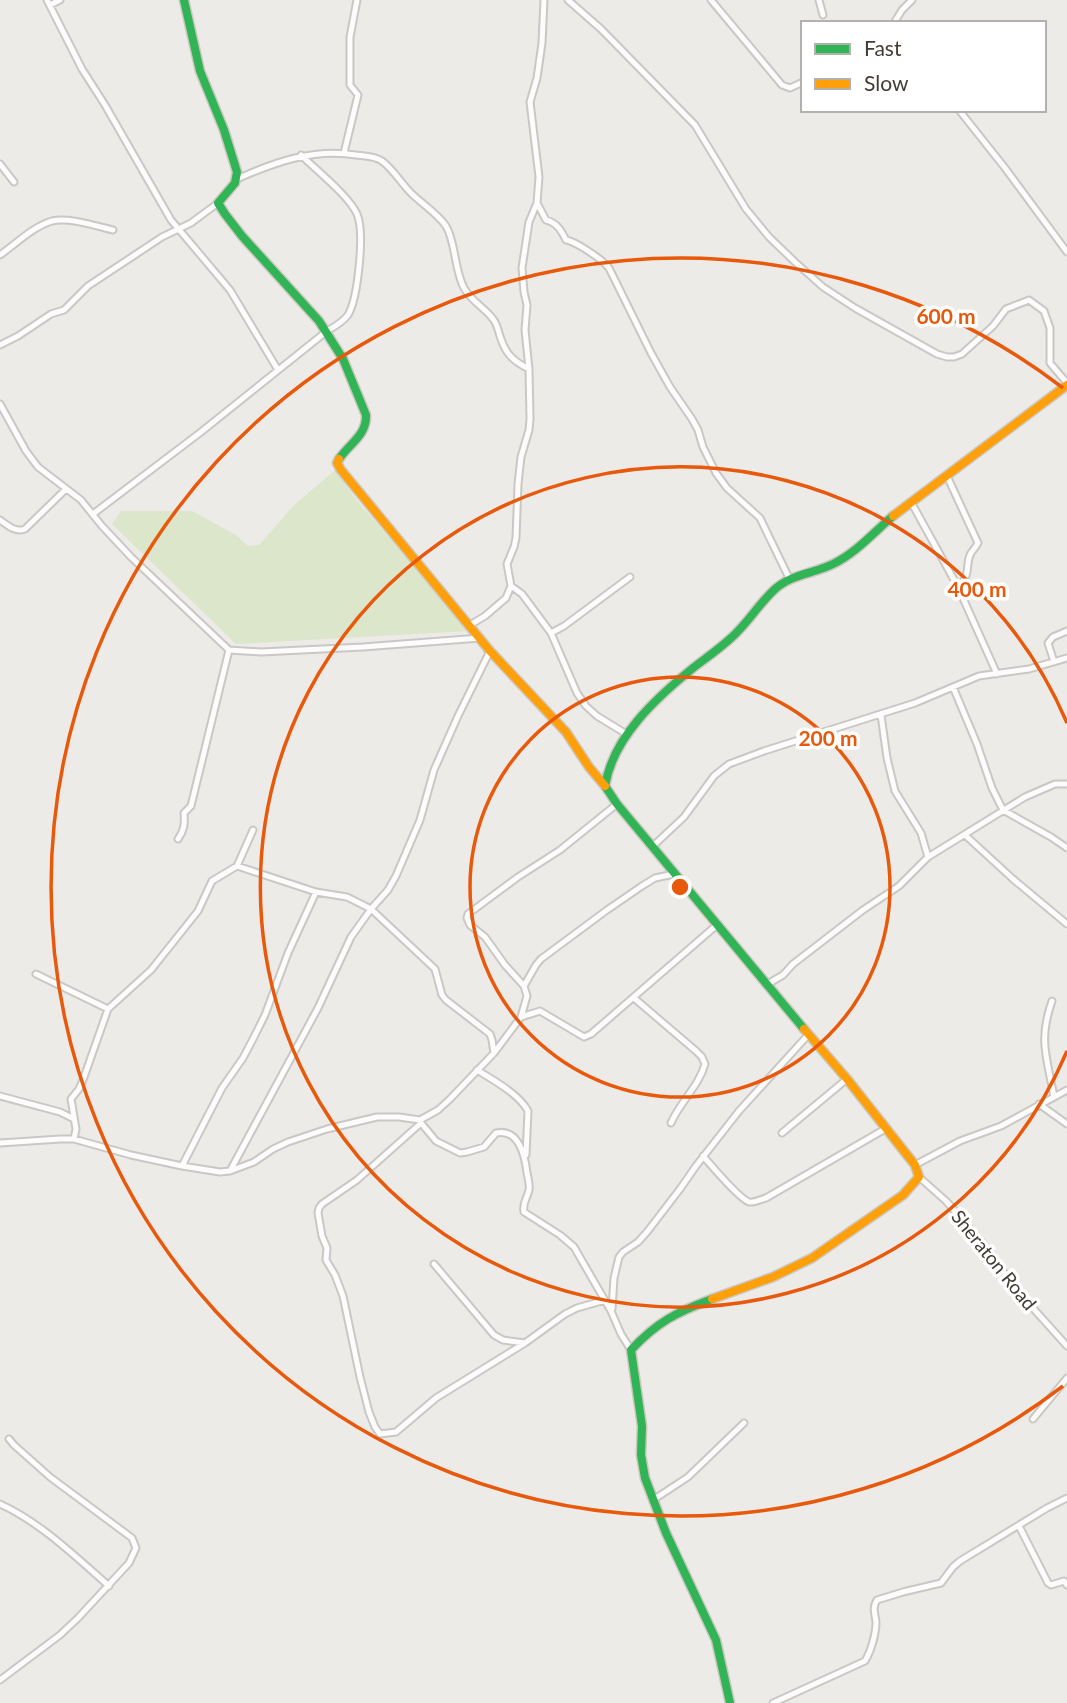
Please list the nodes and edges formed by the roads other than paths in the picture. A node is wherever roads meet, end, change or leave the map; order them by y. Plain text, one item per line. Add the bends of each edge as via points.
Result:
1 (60, 0) edge
2 (184, 0) edge
3 (356, 0) edge
4 (544, 0) edge
5 (568, 0) edge
6 (711, 0) edge
7 (819, 0) edge
8 (912, 0) edge
9 (49, 2) edge
10 (823, 15) dead end
11 (896, 21) edge
12 (801, 83) edge
13 (961, 112) edge
14 (344, 153) junction
15 (301, 155) junction
16 (0, 164) edge
17 (237, 179) junction
18 (13, 182) dead end
19 (218, 202) junction
20 (537, 204) junction
21 (177, 229) junction
22 (113, 230) dead end
23 (1067, 252) edge
24 (0, 255) edge
25 (327, 331) junction
26 (0, 345) edge
27 (529, 369) junction
28 (278, 370) junction
29 (1067, 384) edge
30 (0, 404) edge
31 (947, 476) junction
32 (65, 489) junction
33 (911, 502) junction
34 (93, 514) junction
35 (0, 520) edge
36 (630, 577) dead end
37 (789, 578) junction
38 (511, 586) junction
39 (958, 586) junction
40 (470, 625) junction
41 (1067, 631) edge
42 (551, 633) junction
43 (480, 638) junction
44 (229, 650) junction
45 (490, 651) junction
46 (1067, 658) edge
47 (1054, 662) junction
48 (997, 674) junction
49 (953, 687) junction
50 (881, 715) junction
51 (628, 735) junction
52 (1067, 784) edge
53 (605, 786) junction
54 (617, 804) junction
55 (1003, 810) junction
56 (253, 830) dead end
57 (965, 835) junction
58 (178, 839) dead end
59 (653, 847) junction
60 (1067, 848) edge
61 (929, 857) junction
62 (237, 866) junction
63 (674, 874) junction
64 (316, 892) junction
65 (370, 909) junction
66 (718, 923) junction
67 (1067, 924) edge
68 (36, 974) dead end
69 (766, 985) junction
70 (524, 986) junction
71 (634, 998) junction
72 (1052, 1001) dead end
73 (108, 1009) junction
74 (521, 1017) junction
75 (809, 1034) junction
76 (494, 1053) junction
77 (477, 1070) junction
78 (847, 1079) junction
79 (1067, 1090) edge
80 (0, 1096) edge
81 (1054, 1097) junction
82 (1039, 1104) junction
83 (75, 1120) junction
84 (421, 1121) junction
85 (671, 1123) dead end
86 (1067, 1124) edge
87 (885, 1129) junction
88 (782, 1133) dead end
89 (74, 1139) junction
90 (0, 1143) edge
91 (703, 1156) junction
92 (526, 1158) junction
93 (915, 1165) junction
94 (182, 1166) junction
95 (230, 1171) junction
96 (919, 1177) junction
97 (434, 1264) dead end
98 (606, 1300) junction
99 (611, 1311) junction
100 (1067, 1334) edge
101 (1059, 1337) junction
102 (525, 1343) junction
103 (1067, 1346) edge
104 (631, 1350) junction
105 (1067, 1378) edge
106 (1033, 1419) dead end
107 (744, 1423) dead end
108 (9, 1439) dead end
109 (1067, 1498) edge
110 (653, 1500) junction
111 (0, 1504) edge
112 (1019, 1526) junction
113 (1067, 1585) edge
114 (109, 1586) junction
115 (0, 1680) edge
116 (730, 1703) edge
117 (773, 1703) edge

1 - 9 street
2 - 17 street via 200,71 224,130
3 - 14 street via 349,85 358,95
4 - 20 street via 542,43 530,102 539,177
5 - 29 street via 695,125 746,209 769,237 824,287 947,357 962,354 1006,309 1029,300 1044,311 1050,328 1049,363
6 - 12 street via 782,85 790,88
7 - 10 street
8 - 11 street
9 - 21 street via 82,69
13 - 23 street
14 - 15 street
14 - 27 street via 381,161 444,223 463,287 496,324 511,358
15 - 17 street
15 - 25 street via 340,192 359,221 359,264 350,311
16 - 18 street
17 - 19 street
19 - 21 street
19 - 25 street via 242,236
20 - 27 street via 522,258
20 - 37 street via 566,240 574,241 609,268 651,353 692,419 716,473 760,518
21 - 26 street via 88,286 64,310
21 - 28 street via 230,290
22 - 24 street via 53,221
25 - 28 street
25 - 40 street via 368,422 337,463
27 - 38 street via 529,430 521,457 516,538 506,569
28 - 34 street
29 - 31 street
30 - 32 street via 38,467
31 - 33 street
31 - 39 street via 978,543 970,555 966,578
32 - 34 street
32 - 35 street via 21,531
33 - 37 street via 830,566
33 - 39 street
34 - 44 street via 131,557
36 - 42 street
37 - 51 street via 737,633 656,702
38 - 40 street via 506,598
38 - 42 street
39 - 48 street
40 - 43 street
41 - 47 street via 1048,643
42 - 51 street via 586,706
43 - 44 street via 349,648
43 - 45 street
44 - 58 street via 191,806 184,813
45 - 53 street via 566,732
45 - 65 street via 434,770 420,820 396,876
46 - 47 street
47 - 48 street
48 - 49 street
49 - 50 street
49 - 55 street
50 - 59 street via 729,764
50 - 61 street via 895,791 921,833
51 - 53 street via 607,771
52 - 55 street via 1041,789
53 - 54 street
54 - 59 street
54 - 70 street via 468,914 470,925
55 - 57 street
55 - 60 street
56 - 62 street
57 - 61 street
57 - 67 street
59 - 63 street
61 - 69 street via 899,886
62 - 64 street
62 - 73 street via 212,881 198,911 151,970
63 - 66 street
63 - 70 street via 655,878 585,926 541,959
64 - 65 street via 347,897
64 - 94 street via 253,1040
65 - 76 street via 435,969 442,995 490,1034
65 - 95 street via 351,937
66 - 69 street
66 - 71 street
68 - 73 street
69 - 75 street
70 - 74 street via 527,996
71 - 74 street via 584,1037 540,1011
71 - 85 street via 705,1064
72 - 81 street via 1044,1046
73 - 83 street via 71,1099
74 - 76 street
75 - 78 street
75 - 91 street
76 - 77 street
77 - 84 street via 438,1111
77 - 92 street via 525,1105
78 - 87 street
78 - 88 street
79 - 81 street
80 - 83 street
81 - 82 street
82 - 86 street
82 - 93 street
83 - 89 street
84 - 92 street via 436,1141 460,1153 484,1147 496,1133 506,1132
84 - 95 street via 377,1117 327,1129 288,1142
84 - 102 street via 318,1213 326,1260 344,1296 375,1427 380,1434 396,1432 436,1398
87 - 91 street via 754,1202
87 - 93 street
89 - 90 street
89 - 94 street
91 - 99 street via 647,1232 619,1257
92 - 98 street via 529,1186 524,1212 574,1247
93 - 96 street
94 - 95 street
96 - 101 street, Sheraton Road via 988,1249 1013,1286
96 - 104 street via 903,1195 812,1258 683,1310 649,1331
97 - 102 street via 494,1335
98 - 99 street
98 - 102 street via 565,1314
99 - 104 street
100 - 101 street
101 - 103 street, Sheraton Road
104 - 110 street via 642,1426 641,1455
105 - 106 street
107 - 110 street via 688,1477
108 - 114 street via 135,1542 130,1563
109 - 112 street
110 - 116 street via 716,1640
111 - 114 street via 23,1515
112 - 113 street via 1048,1583 1064,1581
112 - 117 street via 960,1561 941,1583 877,1600 873,1605 876,1624 865,1661
114 - 115 street via 60,1635

